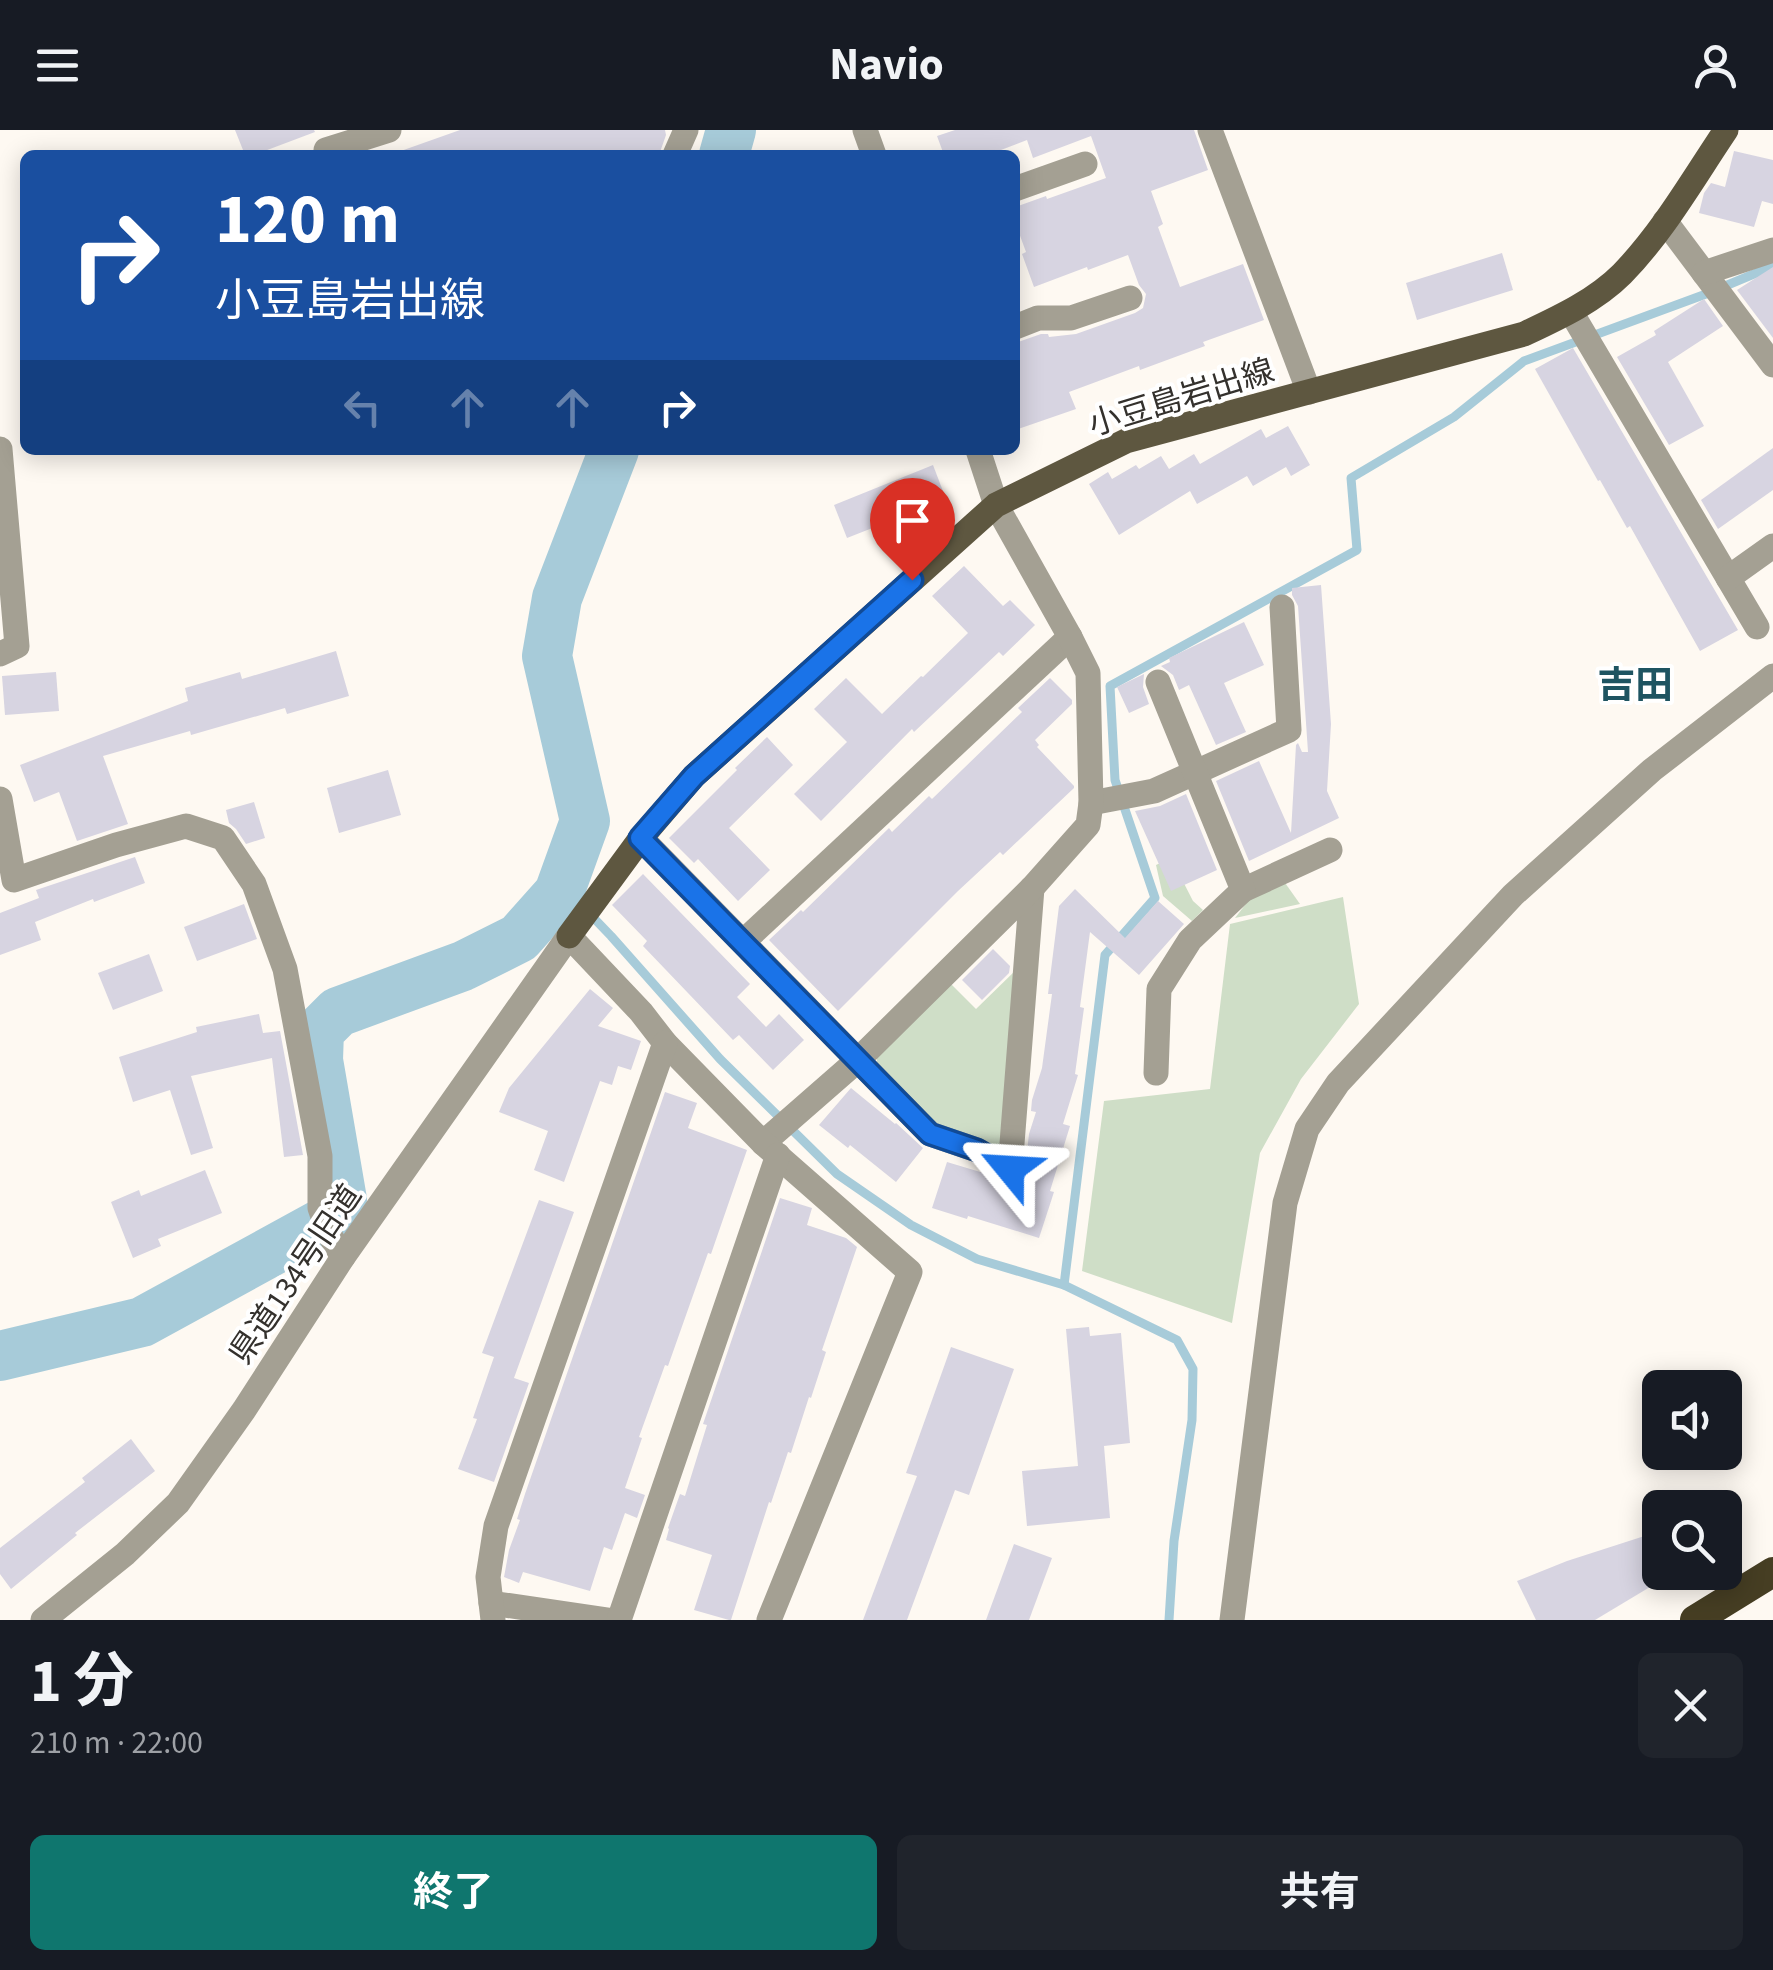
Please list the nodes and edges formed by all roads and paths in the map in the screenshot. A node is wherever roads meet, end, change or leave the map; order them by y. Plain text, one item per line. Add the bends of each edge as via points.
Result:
1 (389, 130) edge
2 (1210, 130) edge
3 (1726, 130) edge
4 (324, 145) edge
5 (1085, 164) dead end
6 (1020, 187) edge
7 (1665, 221) junction
8 (1773, 250) edge
9 (1713, 285) junction
10 (1130, 298) dead end
11 (1576, 319) junction
12 (1020, 325) edge
13 (1773, 365) edge
14 (1309, 392) junction
15 (0, 449) edge
16 (980, 455) edge
17 (996, 505) junction
18 (1773, 546) edge
19 (1728, 578) junction
20 (1282, 606) dead end
21 (1757, 626) dead end
22 (1070, 637) junction
23 (0, 654) edge
24 (1773, 676) edge
25 (1158, 682) dead end
26 (1195, 772) junction
27 (0, 799) edge
28 (1111, 799) junction
29 (640, 838) junction
30 (1330, 850) dead end
31 (1032, 888) junction
32 (1243, 890) junction
33 (568, 936) junction
34 (743, 942) junction
35 (665, 1043) junction
36 (858, 1060) junction
37 (1156, 1073) dead end
38 (772, 1143) junction
39 (343, 1257) junction
40 (1773, 1572) edge
41 (492, 1611) edge
42 (43, 1620) edge
43 (608, 1620) edge
44 (619, 1620) edge
45 (768, 1620) edge
46 (1232, 1620) edge
47 (1695, 1620) edge

1 - 4 street
2 - 14 street
3 - 7 main road, 小豆島岩出線
5 - 6 street
7 - 9 street
7 - 11 main road, 小豆島岩出線
8 - 9 street
9 - 13 street
10 - 12 street via 1071,318
11 - 14 main road, 小豆島岩出線
11 - 19 street
14 - 17 main road, 小豆島岩出線 via 1126,441
15 - 23 street via 17,646
16 - 17 street
17 - 22 street
17 - 29 main road, 小豆島岩出線 via 694,776
18 - 19 street
19 - 21 street
20 - 26 street via 1289,730
22 - 28 street via 1088,673
22 - 34 street
24 - 46 street via 1652,770 1514,895 1338,1082 1307,1129 1284,1202
25 - 26 street
26 - 28 street via 1154,792
26 - 32 street
27 - 39 street via 14,880 186,826 224,838 254,884 285,969 320,1156 320,1208
28 - 31 street
29 - 33 main road, 小豆島岩出線
29 - 34 street
30 - 32 street
31 - 36 street
31 - 36 street via 1010,1169 930,1134
32 - 37 street via 1190,940 1159,988
33 - 35 street
33 - 39 street, 県道134号旧道
34 - 36 street
35 - 38 street
35 - 41 street via 496,1526 488,1577
36 - 38 street
38 - 44 street
38 - 45 street via 910,1272
39 - 42 street, 県道134号旧道 via 178,1503
40 - 47 highway
41 - 43 street

